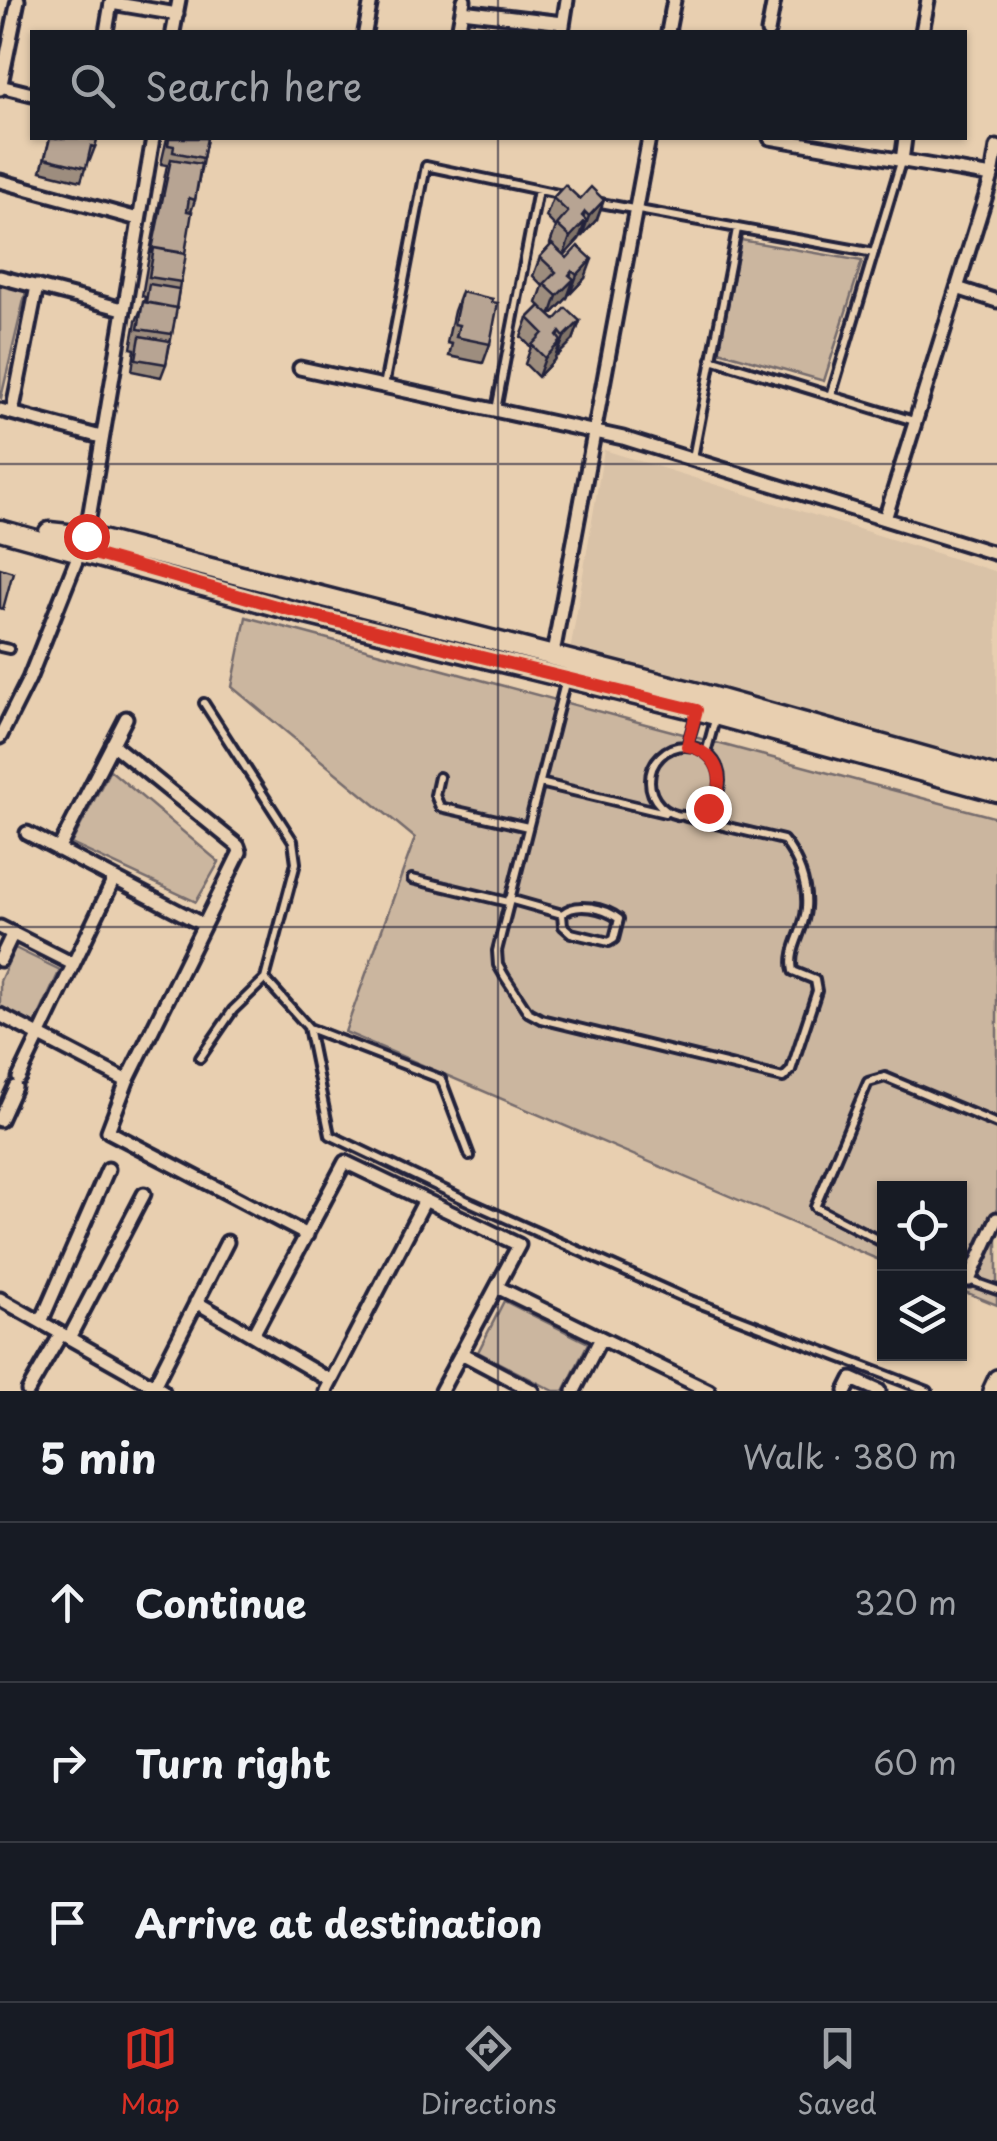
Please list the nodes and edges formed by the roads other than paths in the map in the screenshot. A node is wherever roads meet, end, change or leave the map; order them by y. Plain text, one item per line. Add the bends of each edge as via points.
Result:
1 (18, 0) edge
2 (179, 0) edge
3 (371, 0) edge
4 (567, 0) edge
5 (674, 0) edge
6 (774, 0) edge
7 (928, 0) edge
8 (463, 5) edge
9 (177, 14) junction
10 (562, 28) edge
11 (106, 30) edge
12 (173, 30) edge
13 (365, 30) edge
14 (458, 30) edge
15 (668, 30) edge
16 (768, 30) edge
17 (922, 30) edge
18 (0, 87) edge
19 (30, 94) edge
20 (154, 140) edge
21 (648, 140) edge
22 (782, 140) edge
23 (906, 140) edge
24 (997, 148) edge
25 (902, 160) junction
26 (992, 176) junction
27 (0, 181) edge
28 (538, 190) junction
29 (635, 211) junction
30 (138, 219) junction
31 (737, 229) junction
32 (874, 253) junction
33 (0, 277) edge
34 (36, 286) junction
35 (957, 288) junction
36 (997, 300) edge
37 (123, 309) junction
38 (712, 359) junction
39 (300, 368) dead end
40 (384, 386) junction
41 (831, 396) junction
42 (496, 410) junction
43 (6, 412) edge
44 (915, 422) junction
45 (594, 432) junction
46 (102, 437) junction
47 (692, 460) junction
48 (0, 519) edge
49 (885, 519) junction
50 (0, 530) edge
51 (83, 543) junction
52 (997, 554) edge
53 (560, 667) junction
54 (699, 702) junction
55 (204, 703) dead end
56 (718, 707) junction
57 (126, 718) dead end
58 (0, 737) edge
59 (112, 744) junction
60 (687, 746) junction
61 (706, 753) junction
62 (439, 777) dead end
63 (997, 777) edge
64 (540, 783) junction
65 (997, 792) edge
66 (674, 815) junction
67 (686, 817) junction
68 (528, 827) junction
69 (26, 834) dead end
70 (58, 850) junction
71 (114, 879) junction
72 (412, 879) dead end
73 (508, 900) junction
74 (562, 914) junction
75 (202, 924) junction
76 (0, 926) edge
77 (13, 933) junction
78 (0, 960) edge
79 (74, 964) junction
80 (265, 979) junction
81 (0, 1016) edge
82 (308, 1027) junction
83 (38, 1037) junction
84 (200, 1058) dead end
85 (126, 1081) junction
86 (0, 1120) edge
87 (997, 1124) edge
88 (470, 1156) dead end
89 (108, 1169) dead end
90 (144, 1194) dead end
91 (425, 1200) junction
92 (997, 1219) edge
93 (306, 1235) junction
94 (877, 1239) edge
95 (227, 1242) dead end
96 (967, 1274) edge
97 (967, 1280) edge
98 (497, 1287) junction
99 (997, 1290) edge
100 (0, 1300) edge
101 (196, 1302) junction
102 (41, 1322) junction
103 (65, 1336) junction
104 (254, 1336) junction
105 (600, 1338) junction
106 (462, 1353) junction
107 (681, 1378) junction
108 (997, 1378) edge
109 (328, 1386) edge
110 (158, 1388) edge
111 (28, 1391) edge
112 (442, 1391) edge
113 (532, 1391) edge
114 (574, 1391) edge
115 (674, 1391) edge
116 (709, 1391) edge
117 (846, 1391) edge
118 (878, 1391) edge
119 (928, 1391) edge
120 (992, 1391) edge

1 - 18 street
2 - 9 street
3 - 13 street
4 - 10 street
5 - 15 street
6 - 16 street
7 - 17 street
8 - 10 street
8 - 14 street
9 - 11 street via 112,3
9 - 12 street
18 - 19 street
20 - 30 street
21 - 29 street
22 - 25 street
23 - 25 street
24 - 26 street
25 - 26 street
25 - 32 lane
26 - 35 street
27 - 30 street
28 - 29 lane
28 - 40 lane via 426,166
28 - 42 lane
29 - 31 lane
29 - 45 street
30 - 37 street
31 - 32 lane
31 - 38 lane
32 - 41 lane
33 - 34 street
34 - 37 street
34 - 43 street
35 - 36 street
35 - 44 street
37 - 46 street
38 - 41 lane
38 - 47 lane
39 - 40 street
40 - 42 street
41 - 44 lane
42 - 45 street
43 - 46 street
44 - 49 street
45 - 47 street
45 - 53 street
46 - 51 street
47 - 49 street
48 - 51 main road
49 - 52 street
50 - 51 main road
51 - 53 main road via 290,610
51 - 58 street
53 - 54 main road
53 - 64 lane
54 - 56 main road
54 - 60 lane
55 - 80 lane via 294,841 296,863
56 - 61 lane
56 - 63 main road
56 - 65 main road
57 - 59 street
59 - 70 street
59 - 75 street via 240,848
60 - 61 lane
60 - 66 lane via 659,757 650,778 655,800
61 - 67 lane via 720,787 708,808
62 - 68 lane via 440,807
64 - 66 lane
64 - 68 lane
66 - 67 lane
67 - 73 lane via 783,840 802,877 806,909 790,958 793,971 815,980 817,990 791,1070 782,1078 528,1012 498,965
68 - 73 lane
69 - 70 street
70 - 71 street
71 - 75 street
71 - 79 street
72 - 73 lane
73 - 74 lane
74 - 74 lane via 578,906 614,915 614,939 571,933
75 - 85 street
76 - 77 street
77 - 78 street
77 - 79 street
79 - 83 street
80 - 82 lane
80 - 84 lane via 233,1010
81 - 83 street
82 - 88 lane via 441,1079
82 - 119 lane via 330,1135 680,1296
83 - 85 street
83 - 86 street
85 - 93 street via 110,1134
87 - 94 lane via 886,1076 868,1082 815,1208
89 - 102 street
90 - 103 street
91 - 93 street via 345,1162
91 - 98 street via 519,1245
91 - 109 street
92 - 96 street
93 - 104 street
95 - 101 street
97 - 99 lane
98 - 105 street
98 - 106 street
100 - 102 street
101 - 104 street
101 - 110 street
102 - 103 street
103 - 110 street
103 - 111 street
104 - 109 street
105 - 107 street
105 - 114 street
106 - 112 street
106 - 113 street
107 - 115 street
107 - 116 street
108 - 120 street
117 - 118 street via 852,1379

